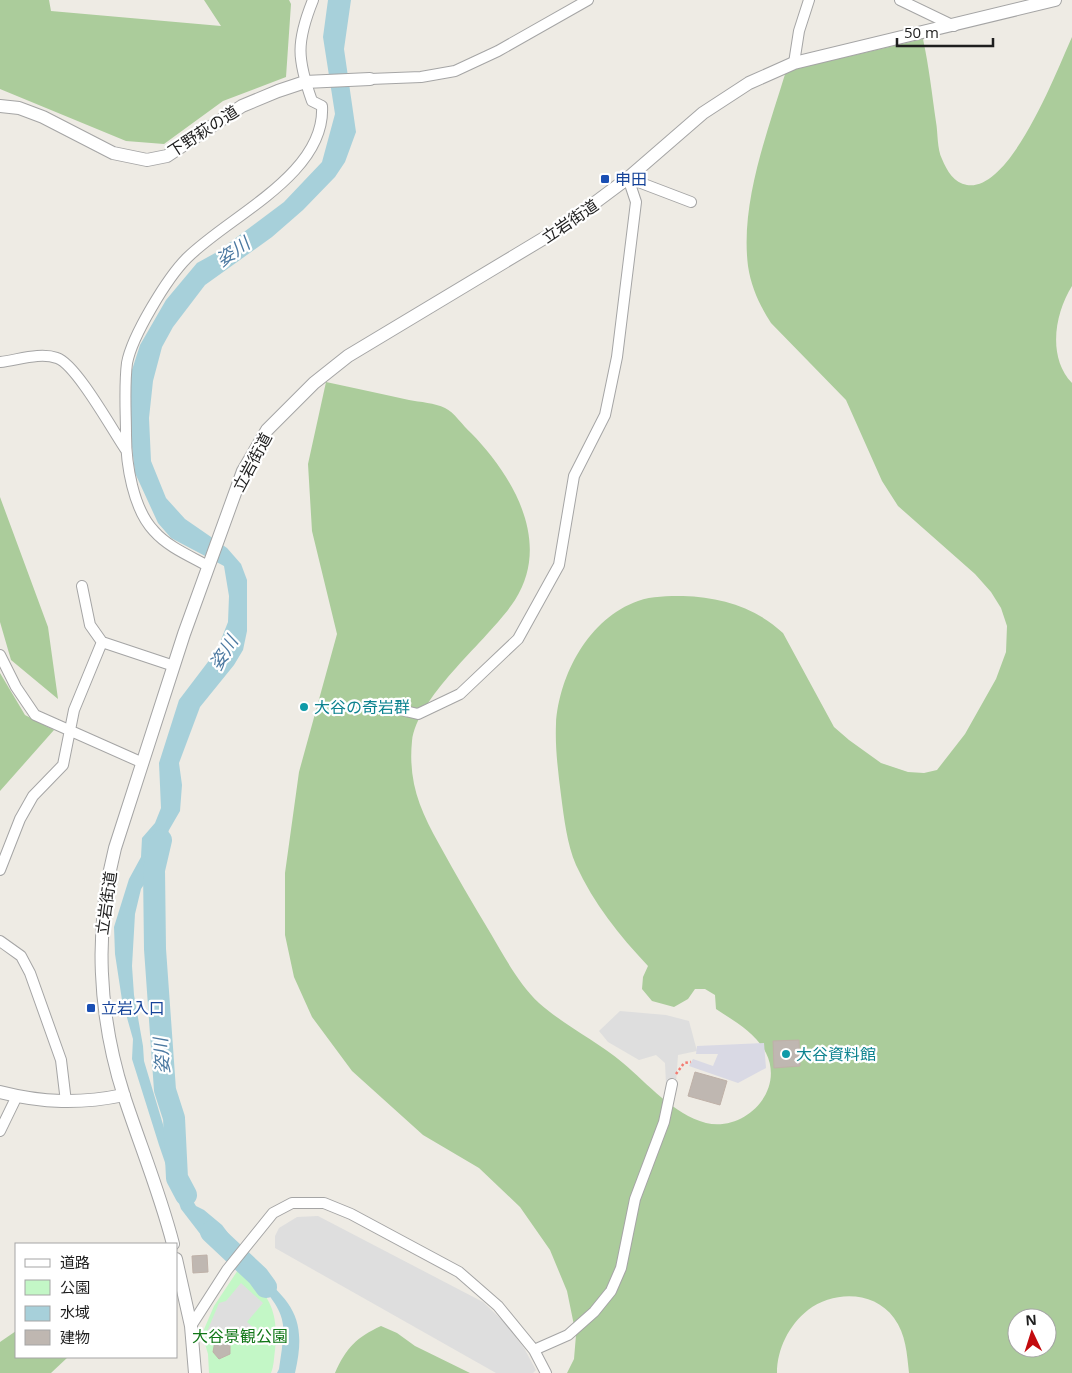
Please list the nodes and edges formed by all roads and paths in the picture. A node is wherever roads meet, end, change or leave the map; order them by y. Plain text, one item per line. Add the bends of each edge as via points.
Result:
1 (312, 0) edge
2 (588, 0) edge
3 (809, 0) edge
4 (900, 0) edge
5 (1055, 0) edge
6 (955, 26) junction
7 (794, 63) junction
8 (370, 79) joint
9 (305, 82) junction
10 (0, 106) edge
11 (628, 178) junction
12 (691, 202) dead end
13 (0, 362) edge
14 (126, 451) junction
15 (208, 566) junction
16 (82, 586) dead end
17 (102, 642) junction
18 (0, 655) edge
19 (174, 666) junction
20 (380, 705) dead end
21 (70, 730) junction
22 (143, 763) junction
23 (0, 870) edge
24 (0, 941) edge
25 (692, 1062) dead end
26 (672, 1084) joint
27 (0, 1092) edge
28 (124, 1095) junction
29 (17, 1096) junction
30 (66, 1102) junction
31 (0, 1131) edge
32 (173, 1243) edge
33 (178, 1268) edge
34 (191, 1326) junction
35 (534, 1350) junction
36 (195, 1373) edge
37 (546, 1373) edge

1 - 9 street via 300,34 300,59
2 - 8 street via 498,51 455,71 420,77
3 - 7 street via 799,31
4 - 6 street
5 - 6 street, 立岩街道
6 - 7 street, 立岩街道
7 - 11 street, 立岩街道 via 749,83 703,113
8 - 9 street, 下野萩の道
9 - 10 street, 下野萩の道 via 242,106 167,156 147,160 113,152 19,108
9 - 14 street via 312,101 322,106 323,123 304,160 273,192 228,223 186,259 158,298 139,333 127,362
11 - 12 street
11 - 15 street, 立岩街道 via 561,228 348,356 314,383 279,416 257,445 243,471
11 - 20 street via 636,202 617,357 604,415 574,476 558,565 518,639 460,694 418,714
13 - 14 street via 44,355 59,358 74,370
14 - 15 street via 132,484 153,531
15 - 19 street, 立岩街道
16 - 17 street via 90,625
17 - 19 street
17 - 21 street via 74,710
18 - 21 street via 35,715
19 - 22 street, 立岩街道
21 - 22 street
21 - 23 street via 63,765 33,796 20,819
22 - 28 street, 立岩街道 via 106,882 100,948 106,1012
24 - 30 street via 21,956 30,973 61,1060
25 - 26 path via 684,1063
26 - 35 street via 664,1122 635,1199 621,1268 611,1291 594,1312 568,1335
27 - 29 street
28 - 30 street via 93,1102
28 - 32 street, 立岩街道
29 - 30 street
29 - 31 street
33 - 34 street
34 - 35 street via 227,1270 273,1213 282,1207 306,1202 324,1203 352,1214 459,1272 498,1306
34 - 36 street
35 - 37 street

